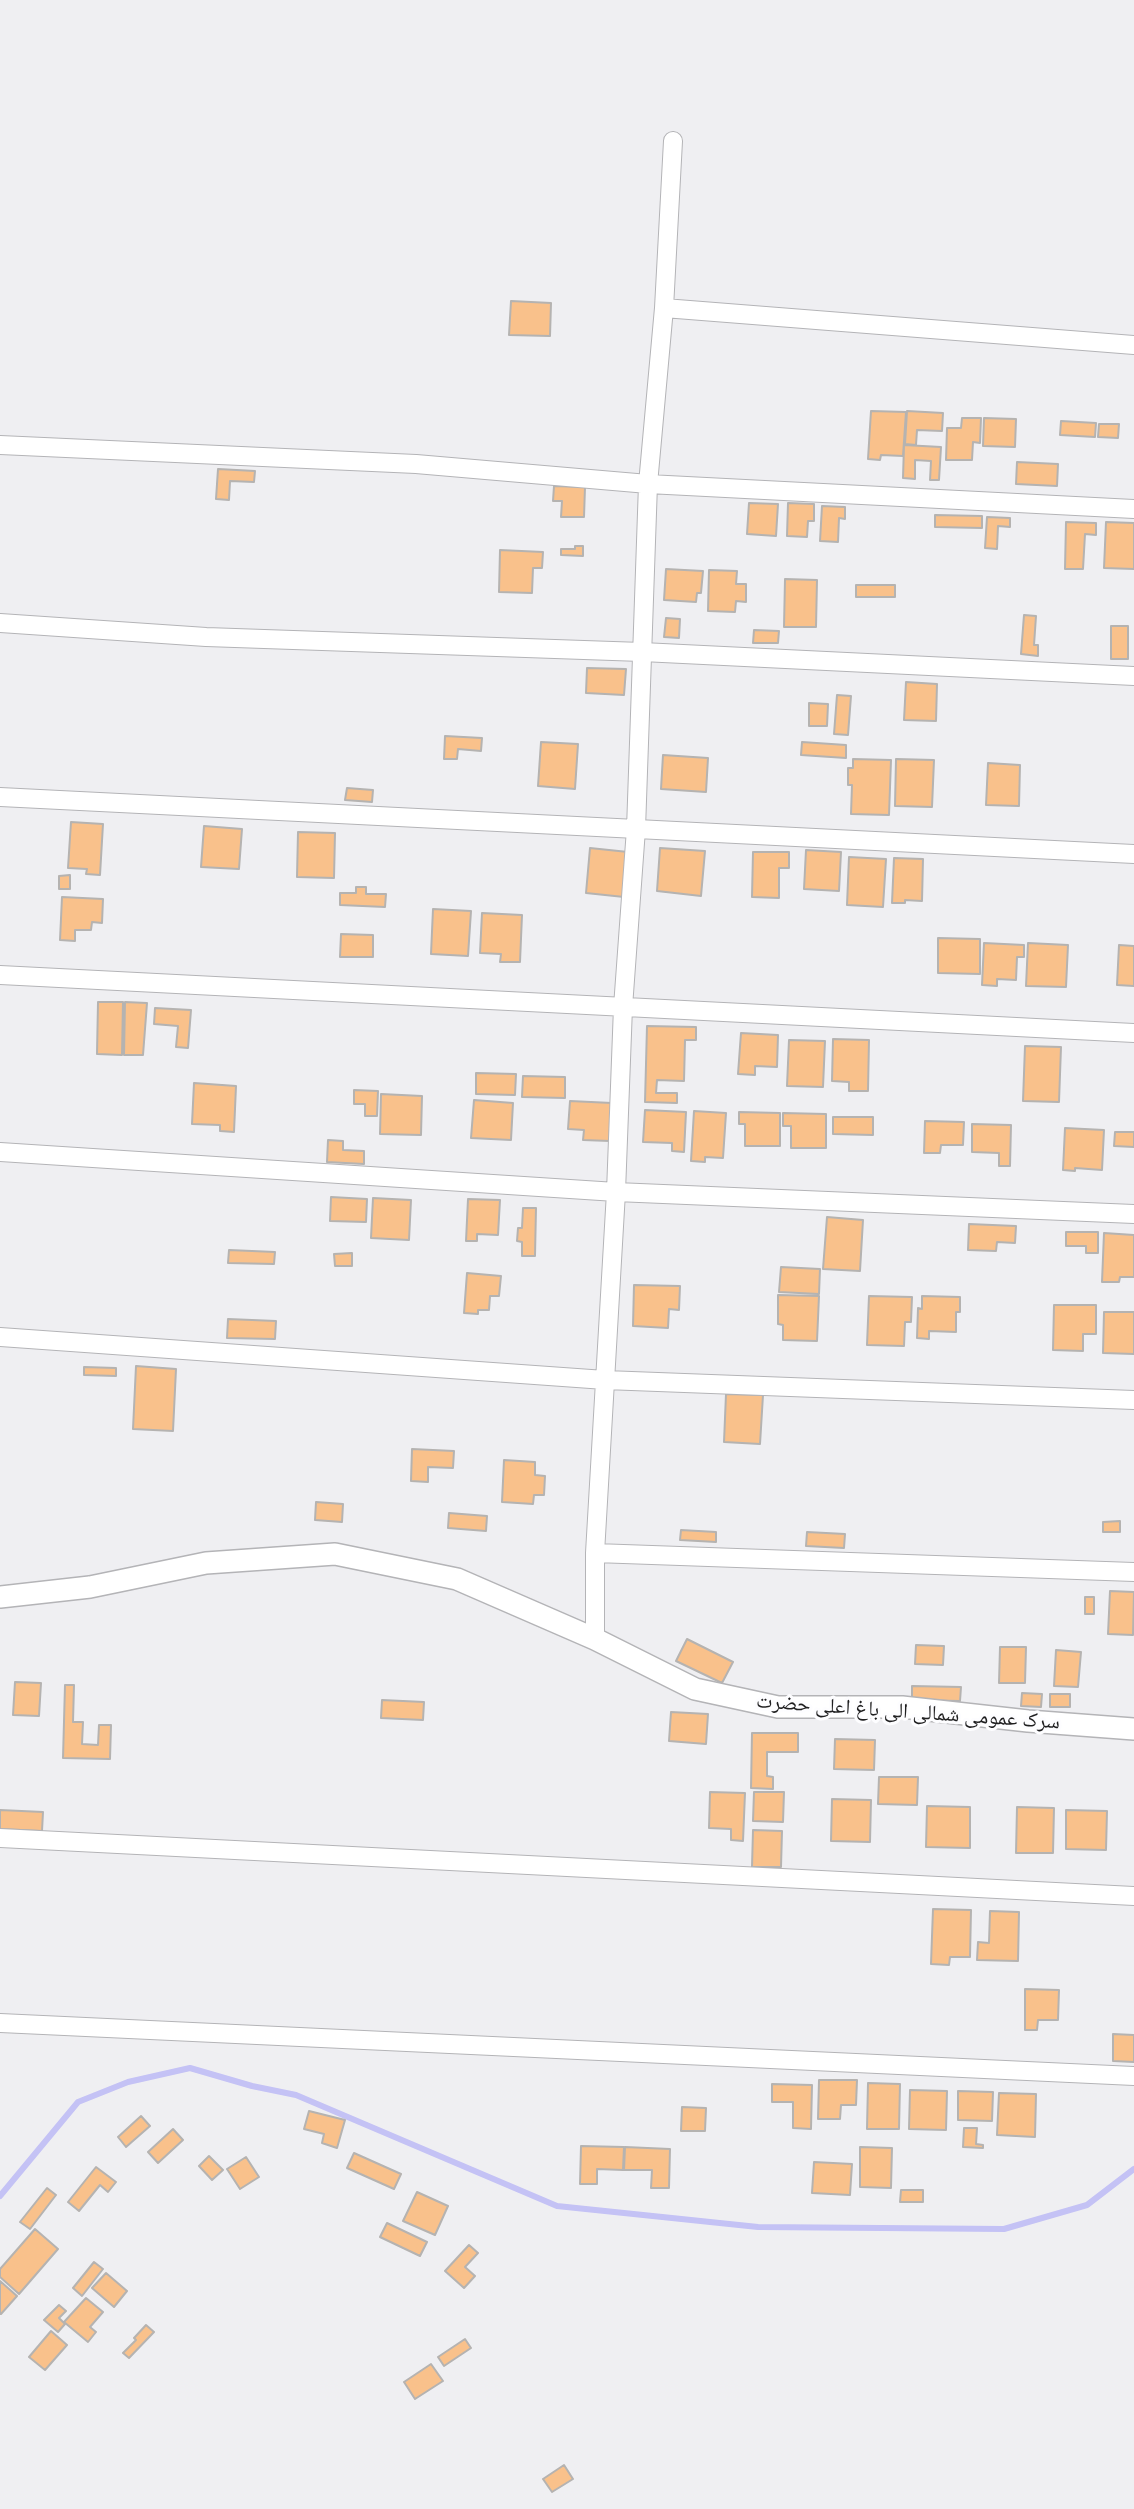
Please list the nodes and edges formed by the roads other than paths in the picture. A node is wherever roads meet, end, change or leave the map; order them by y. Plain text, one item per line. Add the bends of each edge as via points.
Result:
1 (673, 141) dead end
2 (664, 308) junction
3 (1134, 345) edge
4 (0, 445) edge
5 (648, 484) junction
6 (1134, 509) edge
7 (0, 623) edge
8 (642, 652) junction
9 (1134, 676) edge
10 (0, 797) edge
11 (636, 829) junction
12 (1134, 853) edge
13 (0, 975) edge
14 (623, 1007) junction
15 (1134, 1033) edge
16 (0, 1152) edge
17 (616, 1192) junction
18 (1134, 1214) edge
19 (0, 1337) edge
20 (606, 1380) junction
21 (1134, 1400) edge
22 (595, 1553) junction
23 (1134, 1572) edge
24 (0, 1597) edge
25 (595, 1639) junction
26 (1134, 1729) edge
27 (0, 1838) edge
28 (1134, 1896) edge
29 (0, 2023) edge
30 (1134, 2076) edge

1 - 2 street
2 - 3 street
2 - 5 street
4 - 5 street via 416,464
5 - 6 street
5 - 8 street
7 - 8 street via 206,637
8 - 9 street
8 - 11 street
10 - 11 street
11 - 12 street
11 - 14 street
13 - 14 street
14 - 15 street
14 - 17 street
16 - 17 street
17 - 18 street
17 - 20 street
19 - 20 street
20 - 21 street
20 - 22 street
22 - 23 street
22 - 25 street
24 - 25 street, سرک عمومی شمالی الی باغ اعلی حضرت via 90,1587 206,1563 335,1554 457,1579
25 - 26 street, سرک عمومی شمالی الی باغ اعلی حضرت via 695,1689 778,1707 902,1707
27 - 28 street
29 - 30 street

